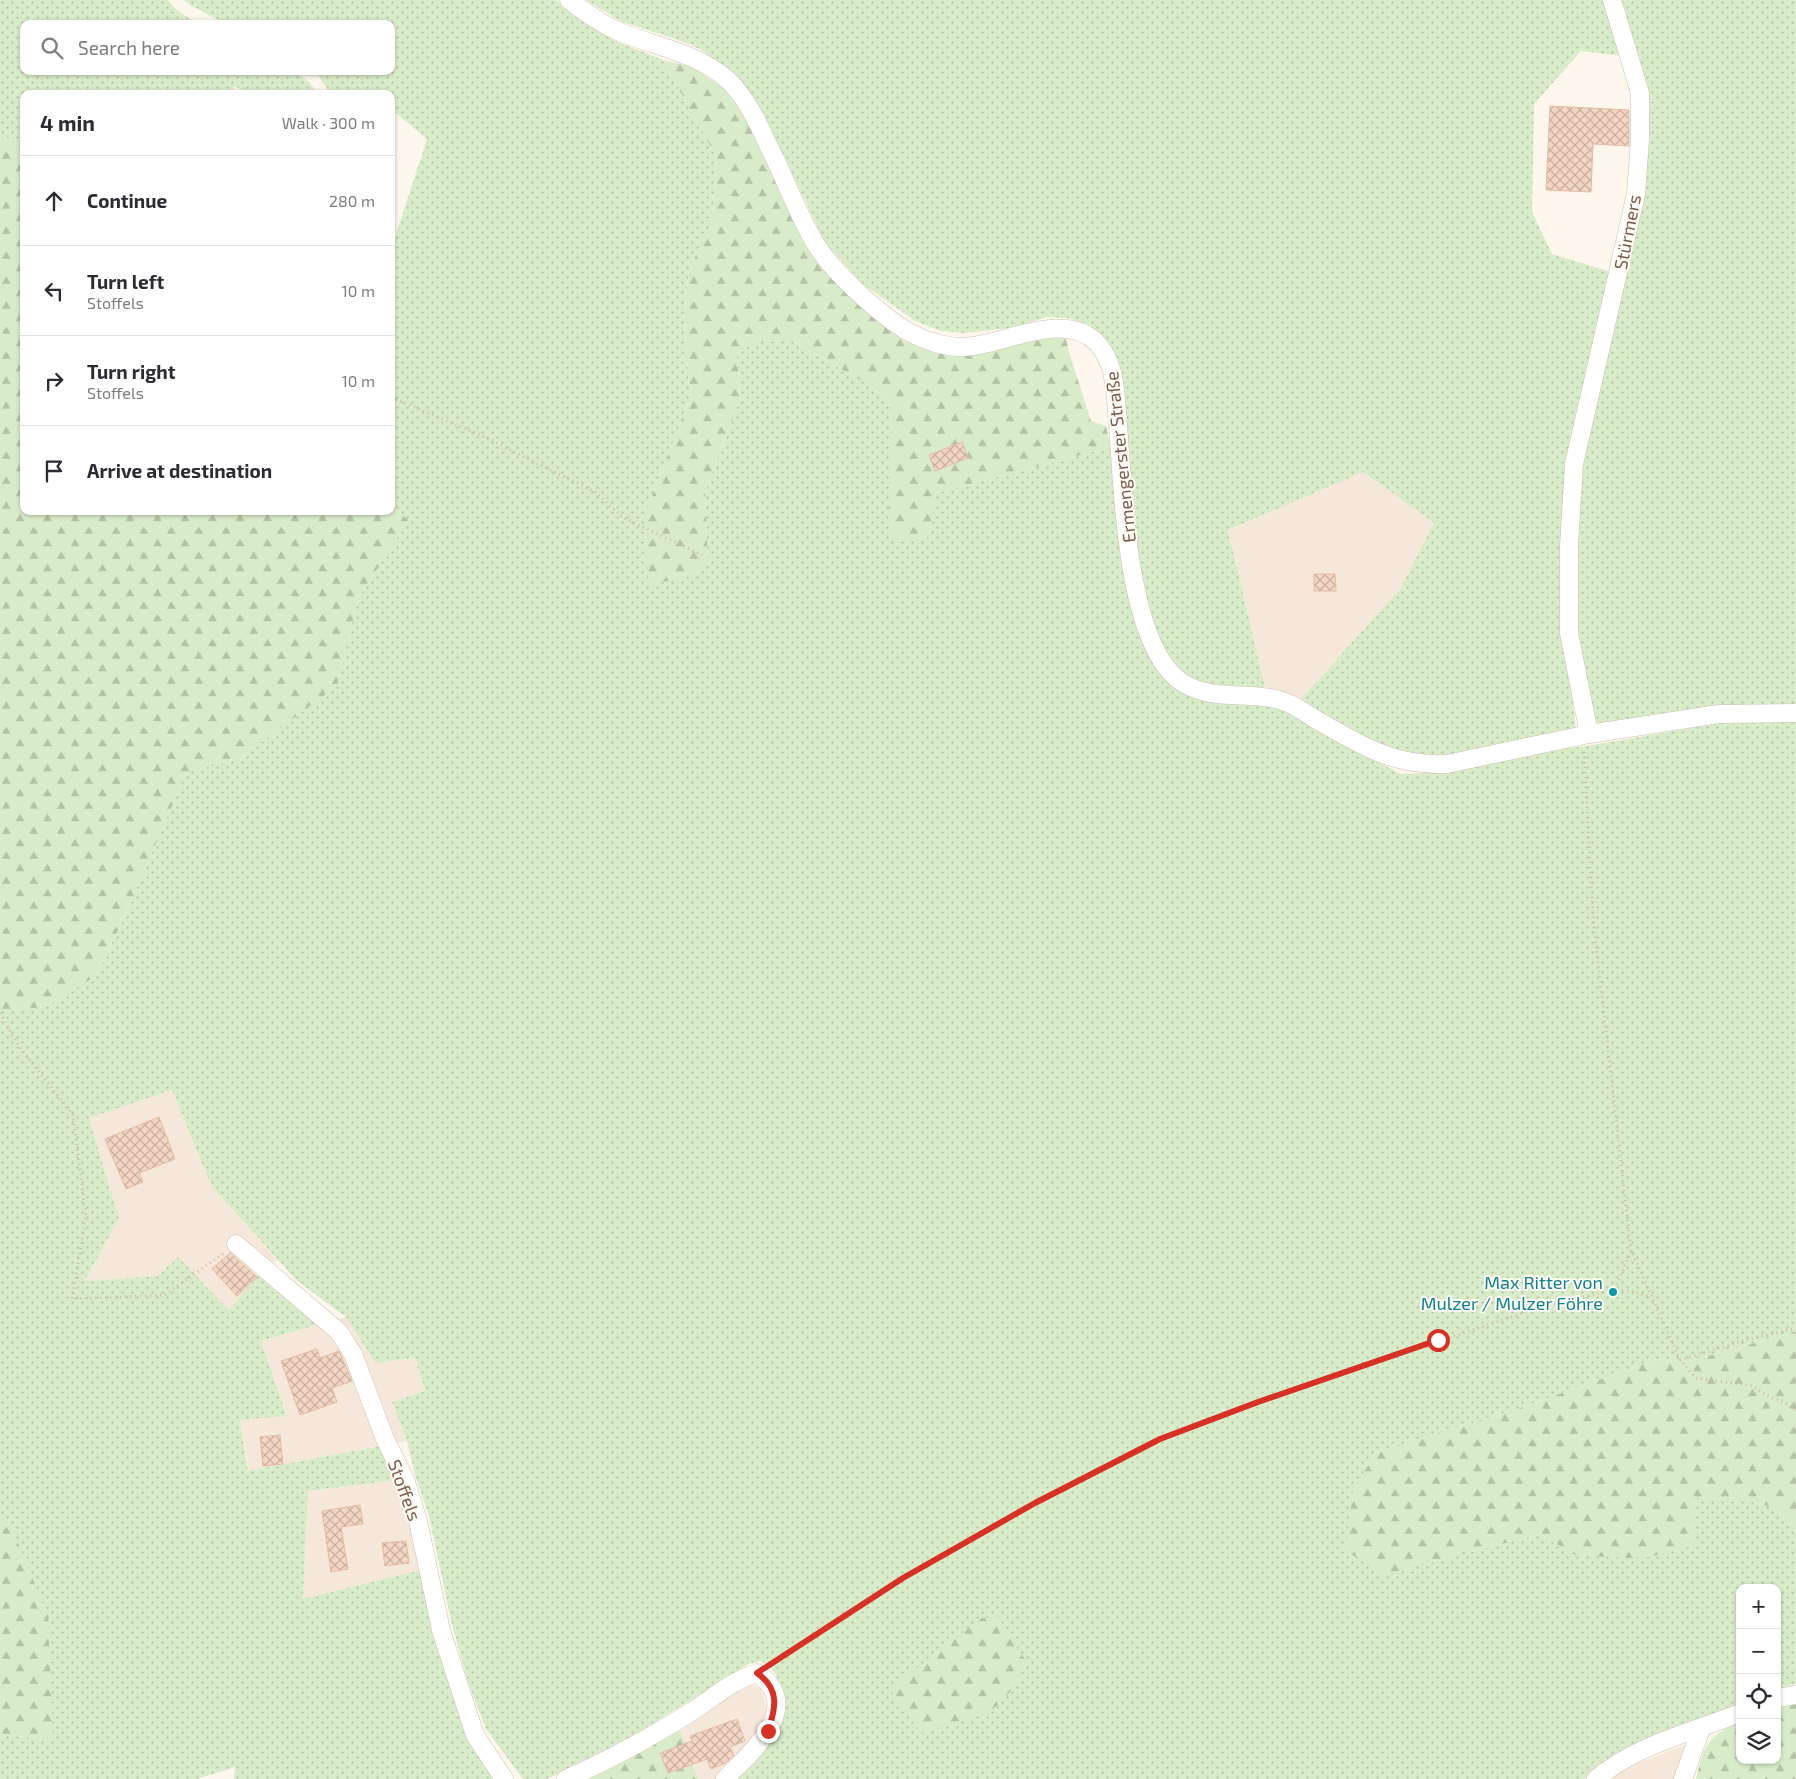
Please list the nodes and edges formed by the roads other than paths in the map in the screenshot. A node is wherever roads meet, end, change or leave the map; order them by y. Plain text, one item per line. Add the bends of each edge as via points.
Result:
1 (569, 0) edge
2 (1612, 0) edge
3 (1796, 713) edge
4 (1586, 735) junction
5 (236, 1244) road end
6 (1796, 1694) edge
7 (1781, 1697) edge
8 (1736, 1715) edge
9 (1701, 1729) junction
10 (504, 1779) edge
11 (566, 1779) edge
12 (725, 1779) edge
13 (1596, 1779) edge
14 (1683, 1779) edge

1 - 4 street, Ermengerster Straße via 616,30 696,58 730,82 754,116 817,247 853,288 909,332 936,343 960,347 1065,327 1094,340 1110,363 1127,525 1143,619 1158,656 1180,681 1218,694 1287,703 1377,753 1403,762 1447,764
2 - 4 street, Stürmers via 1640,94 1640,139 1636,194 1574,464 1569,546 1569,633
3 - 4 street, Ermengerster Straße via 1719,714
5 - 10 street, Stoffels via 338,1332 353,1354 385,1439 406,1482 418,1521 441,1630 475,1735
6 - 7 street
8 - 9 street
9 - 13 street via 1613,1765
9 - 14 street
11 - 12 street via 606,1761 744,1677 757,1673 768,1682 776,1702 773,1718 764,1740

